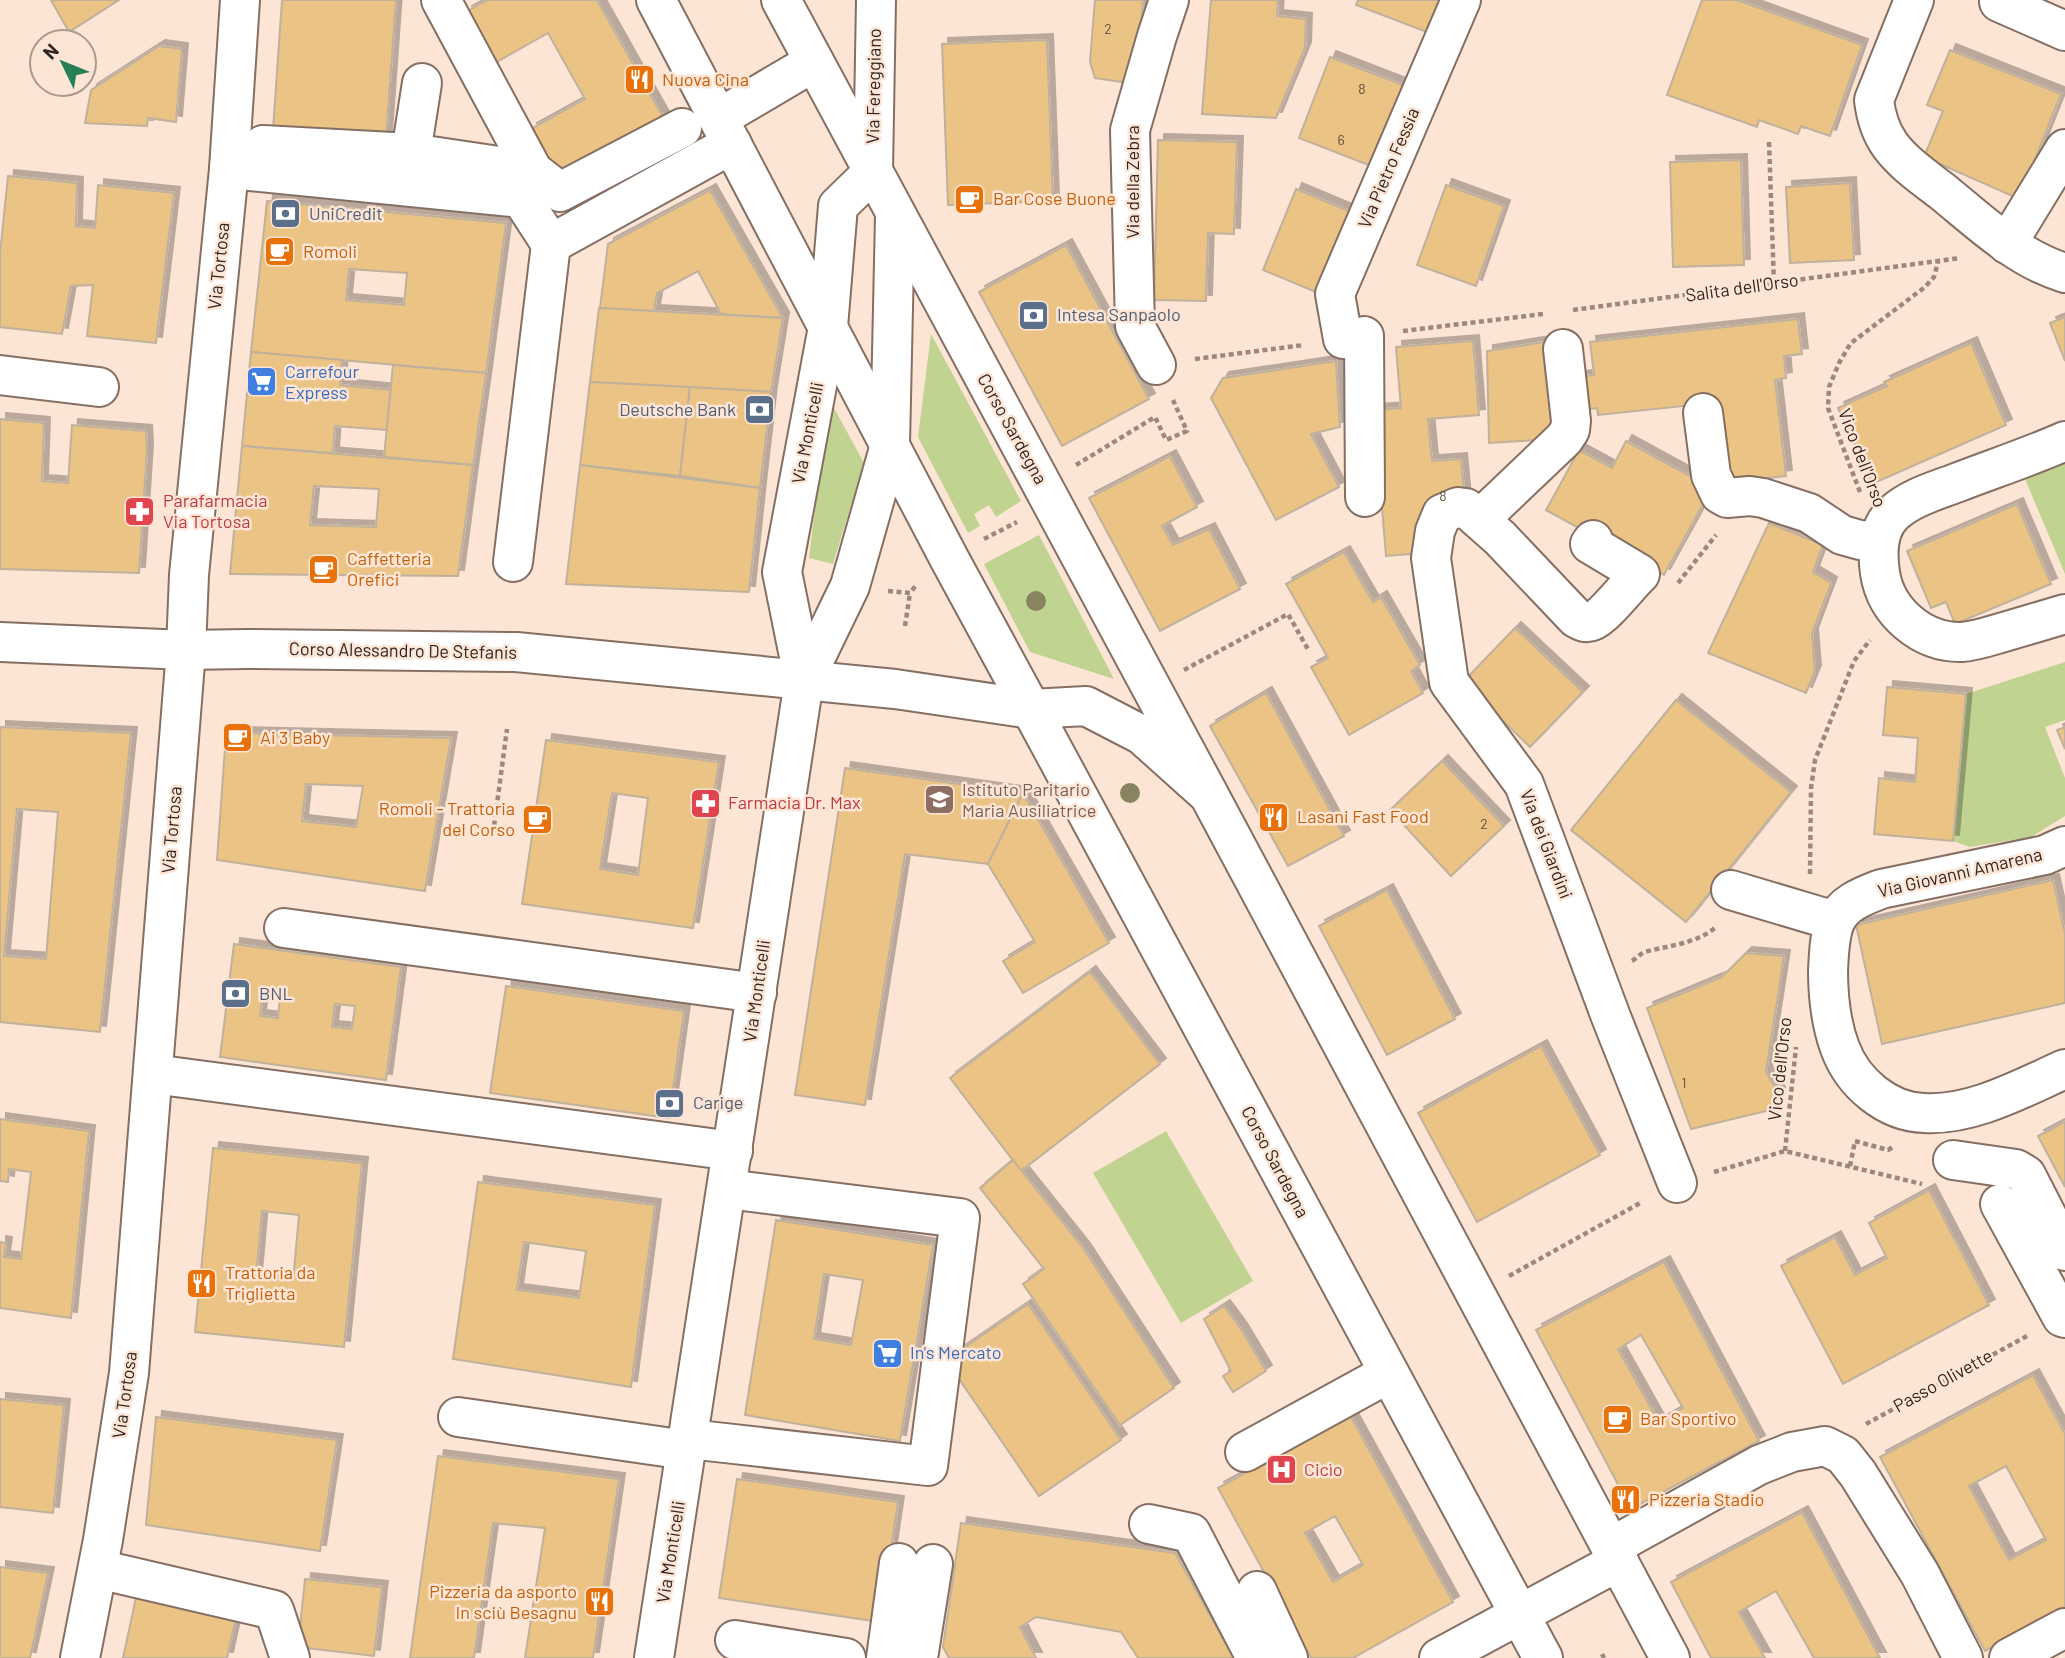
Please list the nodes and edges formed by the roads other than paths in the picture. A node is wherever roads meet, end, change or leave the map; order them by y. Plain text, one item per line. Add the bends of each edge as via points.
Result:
1 (240, 0) edge
2 (441, 0) edge
3 (656, 0) edge
4 (781, 0) edge
5 (876, 0) edge
6 (1169, 0) edge
7 (1461, 0) edge
8 (1914, 0) edge
9 (1999, 2) edge
10 (2065, 30) edge
11 (814, 62) junction
12 (420, 91) dead end
13 (682, 128) dead end
14 (726, 131) junction
15 (263, 145) dead end
16 (2065, 149) edge
17 (411, 153) junction
18 (229, 169) junction
19 (533, 171) junction
20 (873, 172) junction
21 (895, 213) junction
22 (551, 244) junction
23 (2007, 244) junction
24 (2065, 273) edge
25 (828, 327) junction
26 (1563, 349) dead end
27 (1156, 365) road end
28 (0, 375) edge
29 (99, 387) dead end
30 (1703, 413) dead end
31 (2065, 441) edge
32 (890, 445) junction
33 (1365, 497) dead end
34 (1480, 519) junction
35 (1592, 540) dead end
36 (1879, 541) junction
37 (513, 562) dead end
38 (2065, 614) edge
39 (0, 642) edge
40 (186, 650) junction
41 (804, 681) junction
42 (1031, 709) junction
43 (1209, 796) junction
44 (2058, 844) edge
45 (1739, 893) road end
46 (1822, 918) junction
47 (284, 928) dead end
48 (757, 993) junction
49 (2065, 1069) edge
50 (153, 1074) junction
51 (733, 1151) junction
52 (1953, 1160) dead end
53 (1677, 1183) dead end
54 (727, 1189) junction
55 (2000, 1204) dead end
56 (2065, 1251) edge
57 (2063, 1317) edge
58 (1389, 1373) junction
59 (458, 1417) dead end
60 (687, 1445) junction
61 (1245, 1452) dead end
62 (1149, 1524) dead end
63 (1615, 1554) junction
64 (98, 1569) junction
65 (1257, 1591) dead end
66 (1519, 1614) junction
67 (2065, 1628) edge
68 (735, 1640) dead end
69 (80, 1658) edge
70 (290, 1658) edge
71 (654, 1658) edge
72 (846, 1658) edge
73 (886, 1658) edge
74 (918, 1658) edge
75 (1256, 1658) edge
76 (1288, 1658) edge
77 (1438, 1658) edge
78 (1543, 1658) edge
79 (1671, 1658) edge
80 (1963, 1658) edge
81 (2008, 1658) edge

1 - 18 street, Via Tortosa
2 - 19 street
3 - 14 street
4 - 11 street, Corso Sardegna
5 - 20 street, Via Fereggiano
6 - 27 street, Via della Zebra via 1130,131 1135,326
7 - 33 street, Via Pietro Fessia via 1335,294 1353,337
8 - 23 street via 1874,100 1876,117 1906,163
9 - 10 street
11 - 14 street
11 - 20 street, Corso Sardegna
12 - 17 street
13 - 19 street via 560,191
14 - 22 street
14 - 25 street
15 - 17 street
16 - 23 street
17 - 19 street
18 - 22 street via 521,198
18 - 40 street, Via Tortosa via 189,575
20 - 21 street, Corso Sardegna
20 - 25 street, Via Monticelli via 838,206
21 - 32 street
21 - 43 street, Corso Sardegna
22 - 37 street
23 - 24 street
25 - 32 street
25 - 41 street, Via Monticelli via 782,572
26 - 34 street via 1570,430
28 - 29 street
30 - 36 street via 1711,475 1723,514 1750,496 1763,498 1809,513 1842,535
31 - 36 street via 1917,498 1885,523
32 - 41 street via 850,586
32 - 42 street
34 - 35 street, Via dei Giardini via 1576,618 1589,623 1640,574 1590,544
34 - 53 street, Via dei Giardini via 1466,508 1449,509 1434,531 1431,558 1449,682 1524,784
36 - 38 street via 1882,584 1898,613 1915,628 1961,642
39 - 40 street, Corso Alessandro De Stefanis
40 - 41 street, Corso Alessandro De Stefanis via 516,652
40 - 50 street, Via Tortosa
41 - 42 street, Corso Sardegna
41 - 48 street, Via Monticelli
42 - 43 street, Corso Sardegna via 1086,706 1142,735
42 - 58 street, Corso Sardegna
43 - 63 street, Corso Sardegna
44 - 46 street, Via Giovanni Amarena via 1881,889
45 - 46 street
46 - 49 street via 1830,941 1828,982 1840,1049 1850,1068 1880,1099 1900,1110 1947,1112 1977,1105
47 - 48 street
48 - 51 street, Via Monticelli
50 - 51 street
50 - 64 street, Via Tortosa via 129,1373
51 - 54 street, Via Monticelli
52 - 56 street via 2017,1169 2026,1175
54 - 60 street, Via Monticelli
54 - 60 street via 960,1218 928,1466
55 - 57 street
58 - 61 street
58 - 66 street, Corso Sardegna
59 - 60 street
60 - 71 street, Via Monticelli
62 - 75 street via 1191,1533
63 - 66 street
63 - 79 street, Corso Sardegna
63 - 80 street via 1759,1465 1825,1446 1843,1455 1857,1474 1920,1574
64 - 69 street, Via Tortosa
64 - 70 street via 274,1610
65 - 76 street
66 - 77 street
66 - 78 street, Corso Sardegna
67 - 81 street
68 - 72 street
73 - 74 street via 916,1564

